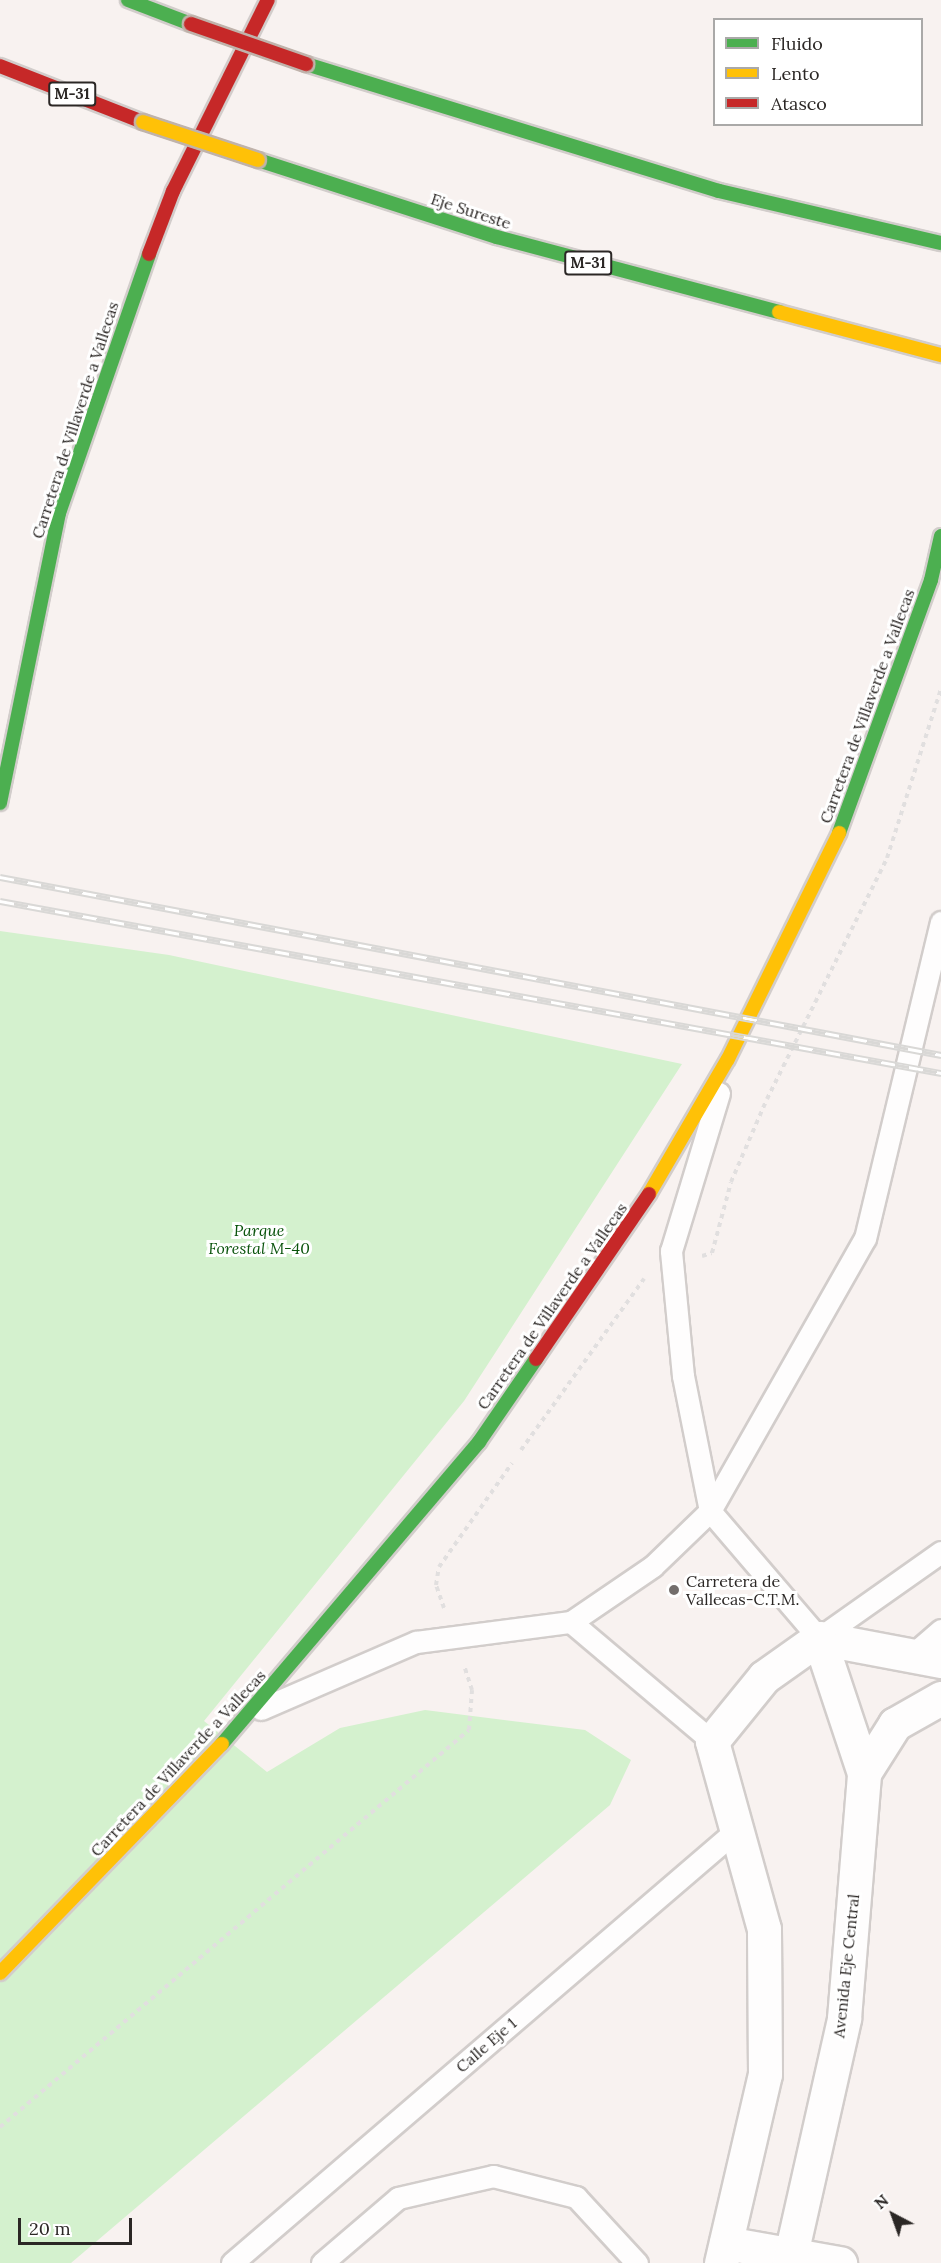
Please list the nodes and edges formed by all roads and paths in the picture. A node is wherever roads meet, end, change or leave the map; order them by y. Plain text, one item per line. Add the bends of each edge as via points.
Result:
1 (128, 0) edge
2 (268, 0) edge
3 (0, 66) edge
4 (941, 243) edge
5 (941, 355) edge
6 (941, 536) edge
7 (941, 689) edge
8 (0, 803) edge
9 (941, 922) edge
10 (728, 1059) junction
11 (694, 1259) dead end
12 (642, 1280) dead end
13 (710, 1511) junction
14 (941, 1552) edge
15 (441, 1600) dead end
16 (572, 1622) junction
17 (941, 1630) edge
18 (819, 1638) junction
19 (926, 1658) edge
20 (472, 1690) dead end
21 (941, 1698) edge
22 (252, 1713) junction
23 (712, 1741) junction
24 (864, 1773) junction
25 (740, 1827) junction
26 (0, 1973) edge
27 (0, 2127) edge
28 (723, 2253) edge
29 (790, 2258) edge
30 (232, 2263) edge
31 (322, 2263) edge
32 (637, 2263) edge
33 (840, 2263) edge

1 - 4 main road, bridge via 306,64 719,191
2 - 8 main road, Carretera de Villaverde a Vallecas via 173,191 111,352 59,513
3 - 5 main road, Eje Sureste / M-31, bridge via 143,122 507,240
6 - 10 main road, Carretera de Villaverde a Vallecas via 931,580 847,816
7 - 11 path via 887,858 767,1100 731,1182 712,1253
9 - 13 lane via 866,1238
10 - 13 lane via 671,1251 683,1376
10 - 22 main road, Carretera de Villaverde a Vallecas via 638,1213 478,1442
12 - 15 path via 439,1567
13 - 16 lane via 653,1566
13 - 18 lane
14 - 18 lane
16 - 22 lane via 416,1642
16 - 23 lane
17 - 19 lane
18 - 19 street
18 - 23 street via 764,1677
18 - 24 street
20 - 27 path via 469,1730
21 - 24 street via 895,1724
22 - 26 main road, Carretera de Villaverde a Vallecas
23 - 25 street
24 - 29 street, Avenida Eje Central via 844,2018
25 - 28 street via 764,1929 765,2074
25 - 30 lane, Calle Eje 1
28 - 29 street
29 - 33 street
31 - 32 lane via 398,2198 494,2176 576,2197

